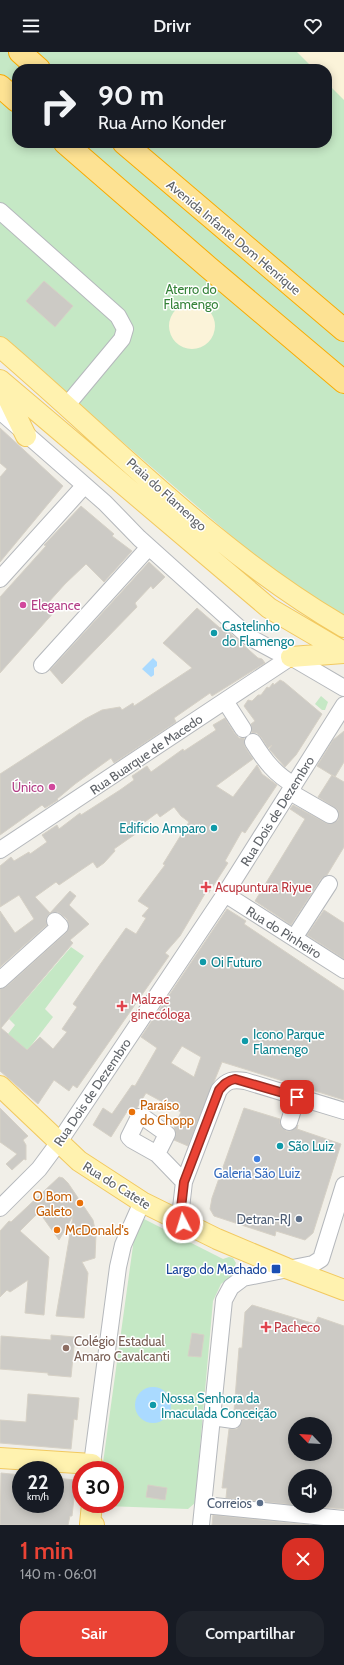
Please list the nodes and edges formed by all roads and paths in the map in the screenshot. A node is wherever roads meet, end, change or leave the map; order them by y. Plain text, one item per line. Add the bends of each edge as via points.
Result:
1 (20, 52) edge
2 (33, 64) edge
3 (0, 86) edge
4 (12, 97) edge
5 (71, 148) edge
6 (130, 148) edge
7 (0, 211) edge
8 (344, 330) edge
9 (0, 347) edge
10 (0, 381) edge
11 (344, 382) edge
12 (67, 405) junction
13 (0, 412) edge
14 (26, 436) junction
15 (84, 486) junction
16 (149, 547) junction
17 (0, 579) edge
18 (344, 627) edge
19 (344, 653) edge
20 (291, 657) junction
21 (42, 665) dead end
22 (344, 688) edge
23 (225, 701) junction
24 (344, 705) edge
25 (243, 729) dead end
26 (253, 742) dead end
27 (292, 788) junction
28 (330, 815) dead end
29 (0, 850) edge
30 (329, 884) dead end
31 (225, 894) junction
32 (55, 921) dead end
33 (294, 938) junction
34 (344, 970) edge
35 (0, 980) edge
36 (0, 1086) edge
37 (297, 1097) junction
38 (344, 1111) edge
39 (289, 1122) dead end
40 (59, 1142) junction
41 (157, 1154) dead end
42 (184, 1182) junction
43 (344, 1185) edge
44 (142, 1202) junction
45 (0, 1208) edge
46 (183, 1223) junction
47 (286, 1268) junction
48 (344, 1290) edge
49 (212, 1417) junction
50 (233, 1420) dead end
51 (0, 1458) edge
52 (93, 1461) edge
53 (72, 1465) edge
54 (204, 1504) junction
55 (92, 1513) edge
56 (344, 1519) edge
57 (92, 1525) edge
58 (201, 1525) edge

1 - 2 highway
3 - 4 highway
5 - 11 highway
6 - 8 highway, Avenida Infante Dom Henrique
7 - 12 street via 118,316 125,329 122,339
9 - 12 main road, Praia do Flamengo
10 - 14 main road
10 - 19 main road, Praia do Flamengo via 269,608
12 - 18 main road, Praia do Flamengo via 244,560 284,590
13 - 14 street
14 - 15 street
15 - 16 street
15 - 17 street
16 - 20 street via 249,637
16 - 21 street
19 - 20 main road
20 - 22 street
20 - 23 street, Rua Buarque de Macedo
23 - 25 street
23 - 29 street, Rua Buarque de Macedo
24 - 27 street, Rua Dois de Dezembro
26 - 27 street via 266,762
27 - 28 street
27 - 31 street, Rua Dois de Dezembro
30 - 33 street
31 - 33 street, Rua do Pinheiro
31 - 40 street, Rua Dois de Dezembro
32 - 35 street via 60,926
33 - 34 street, Rua do Pinheiro
36 - 40 main road, Rua do Catete
37 - 38 street
37 - 39 street
37 - 42 street via 235,1079 228,1081 219,1090
40 - 44 main road, Rua do Catete via 78,1161
40 - 45 street, Rua Dois de Dezembro via 39,1169
41 - 42 street
42 - 46 street via 181,1208
43 - 47 street via 321,1259 314,1264
44 - 46 main road, Rua do Catete
44 - 52 street via 123,1245 118,1267
46 - 47 main road, Rua do Catete
47 - 48 main road, Rua do Catete
47 - 49 street via 243,1278 231,1288 224,1300
49 - 50 street
49 - 54 street
51 - 53 main road
54 - 56 street
54 - 58 street
55 - 57 main road

